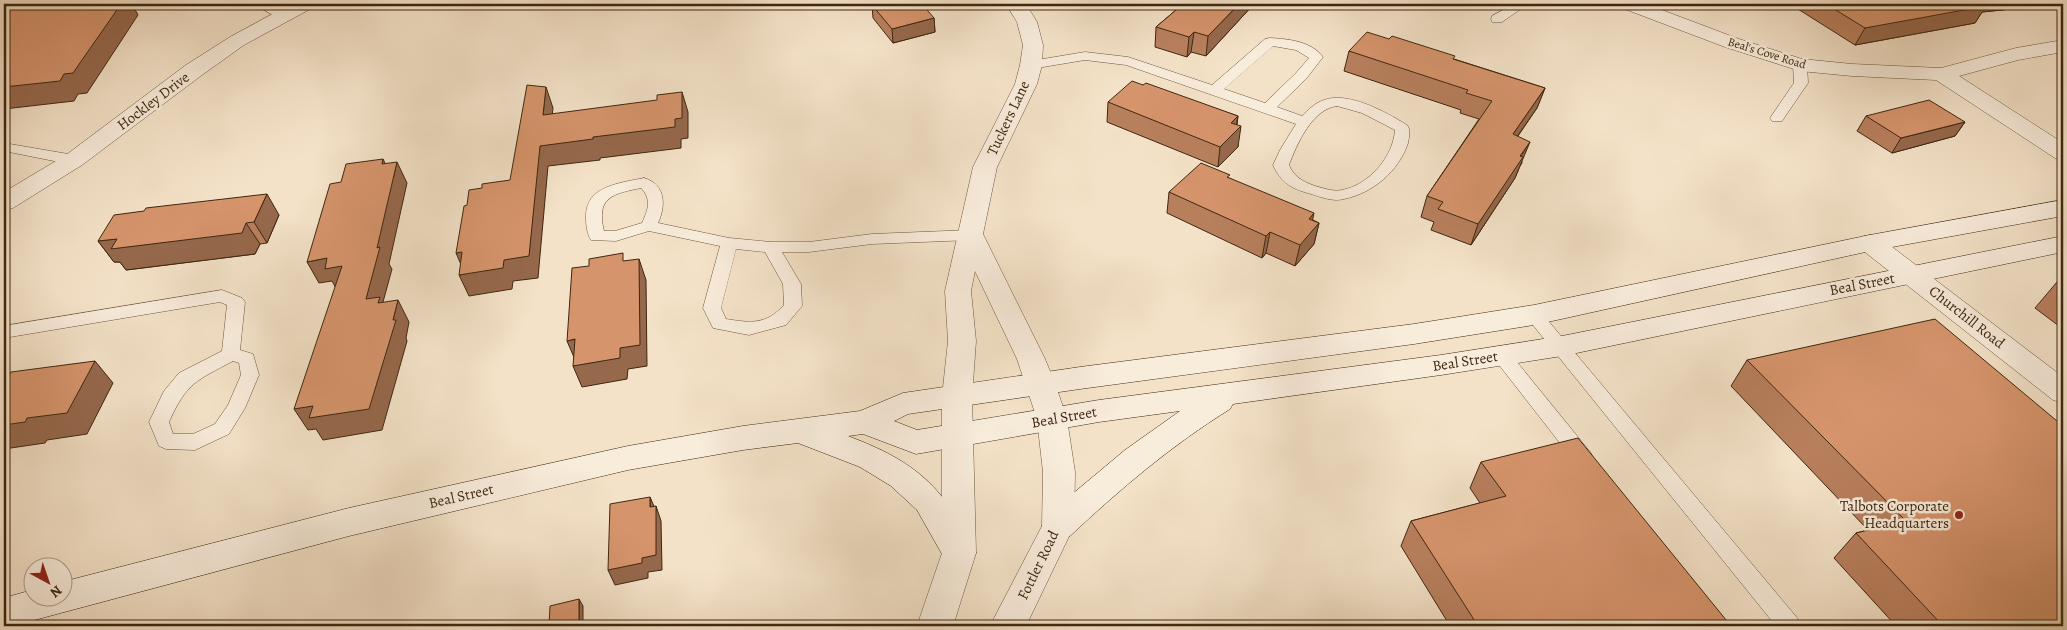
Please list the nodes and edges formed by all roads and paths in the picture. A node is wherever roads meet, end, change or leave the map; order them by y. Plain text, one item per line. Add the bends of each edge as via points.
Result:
1 (260, 4) edge
2 (306, 4) edge
3 (1016, 4) edge
4 (1522, 4) edge
5 (1629, 4) edge
6 (282, 15) junction
7 (1497, 19) dead end
8 (2063, 46) edge
9 (1031, 65) junction
10 (1800, 65) junction
11 (1941, 74) junction
12 (1214, 90) junction
13 (1267, 108) junction
14 (1777, 118) dead end
15 (1304, 122) junction
16 (4, 147) edge
17 (2063, 153) edge
18 (74, 160) junction
19 (4, 202) edge
20 (2063, 208) edge
21 (648, 226) dead end
22 (971, 234) junction
23 (728, 243) junction
24 (1870, 243) junction
25 (2063, 244) edge
26 (771, 247) junction
27 (1912, 274) junction
28 (1534, 315) junction
29 (4, 332) edge
30 (1562, 346) junction
31 (230, 354) junction
32 (1502, 356) junction
33 (1040, 383) junction
34 (2063, 392) edge
35 (1230, 395) junction
36 (957, 398) junction
37 (1052, 419) junction
38 (865, 422) junction
39 (799, 430) junction
40 (958, 436) junction
41 (1594, 472) edge
42 (1058, 526) junction
43 (959, 553) junction
44 (72, 594) edge
45 (22, 608) edge
46 (4, 613) edge
47 (935, 626) edge
48 (1008, 626) edge
49 (1790, 626) edge

1 - 6 lane
2 - 6 street, Hockley Drive
3 - 9 street, Tuckers Lane via 1027,22 1033,45
4 - 7 lane
5 - 10 street, Beal's Cove Road
6 - 18 street, Hockley Drive via 194,70
8 - 11 street, Beal's Cove Road via 2016,54
9 - 12 lane via 1085,56 1128,61
9 - 22 street, Tuckers Lane via 1026,84 985,167
10 - 11 street, Beal's Cove Road
10 - 14 lane via 1801,83
11 - 17 street
12 - 13 lane
12 - 13 lane via 1270,42 1308,49 1316,57
13 - 15 lane
15 - 15 lane via 1281,165 1288,180 1340,196 1361,189 1381,173 1403,138 1402,128 1385,116 1358,106 1331,103
16 - 18 lane
18 - 19 street, Hockley Drive
20 - 24 street, Beal Street
21 - 23 lane
22 - 26 lane
22 - 33 street
22 - 36 street, Tuckers Lane via 958,291 962,341
23 - 26 lane
23 - 26 lane via 712,308 719,324 749,329 780,321 793,306 792,284
24 - 27 street, Churchill Road
24 - 28 street, Beal Street
25 - 27 street, Beal Street
27 - 30 street, Beal Street
27 - 34 street, Churchill Road
28 - 30 lane
28 - 33 street, Beal Street
29 - 31 lane via 222,296 236,302
30 - 32 street, Beal Street
30 - 49 lane
31 - 31 lane via 186,378 172,396 160,422 166,441 195,442 222,429 236,408 250,375 247,359
32 - 35 street, Beal Street
32 - 41 lane
33 - 36 street, Beal Street
33 - 37 street, Fottler Road
35 - 37 street, Beal Street
35 - 42 street via 1190,418 1114,475
36 - 38 street, Beal Street via 903,404
36 - 40 street
37 - 40 street, Beal Street
37 - 42 street, Fottler Road via 1059,472
38 - 39 street, Beal Street
38 - 40 street, Beal Street via 916,442
39 - 43 street via 848,447 905,479 927,499
39 - 44 street, Beal Street via 628,458 349,522
40 - 43 street
42 - 48 street, Fottler Road
43 - 47 street
45 - 46 street, Beal Street

